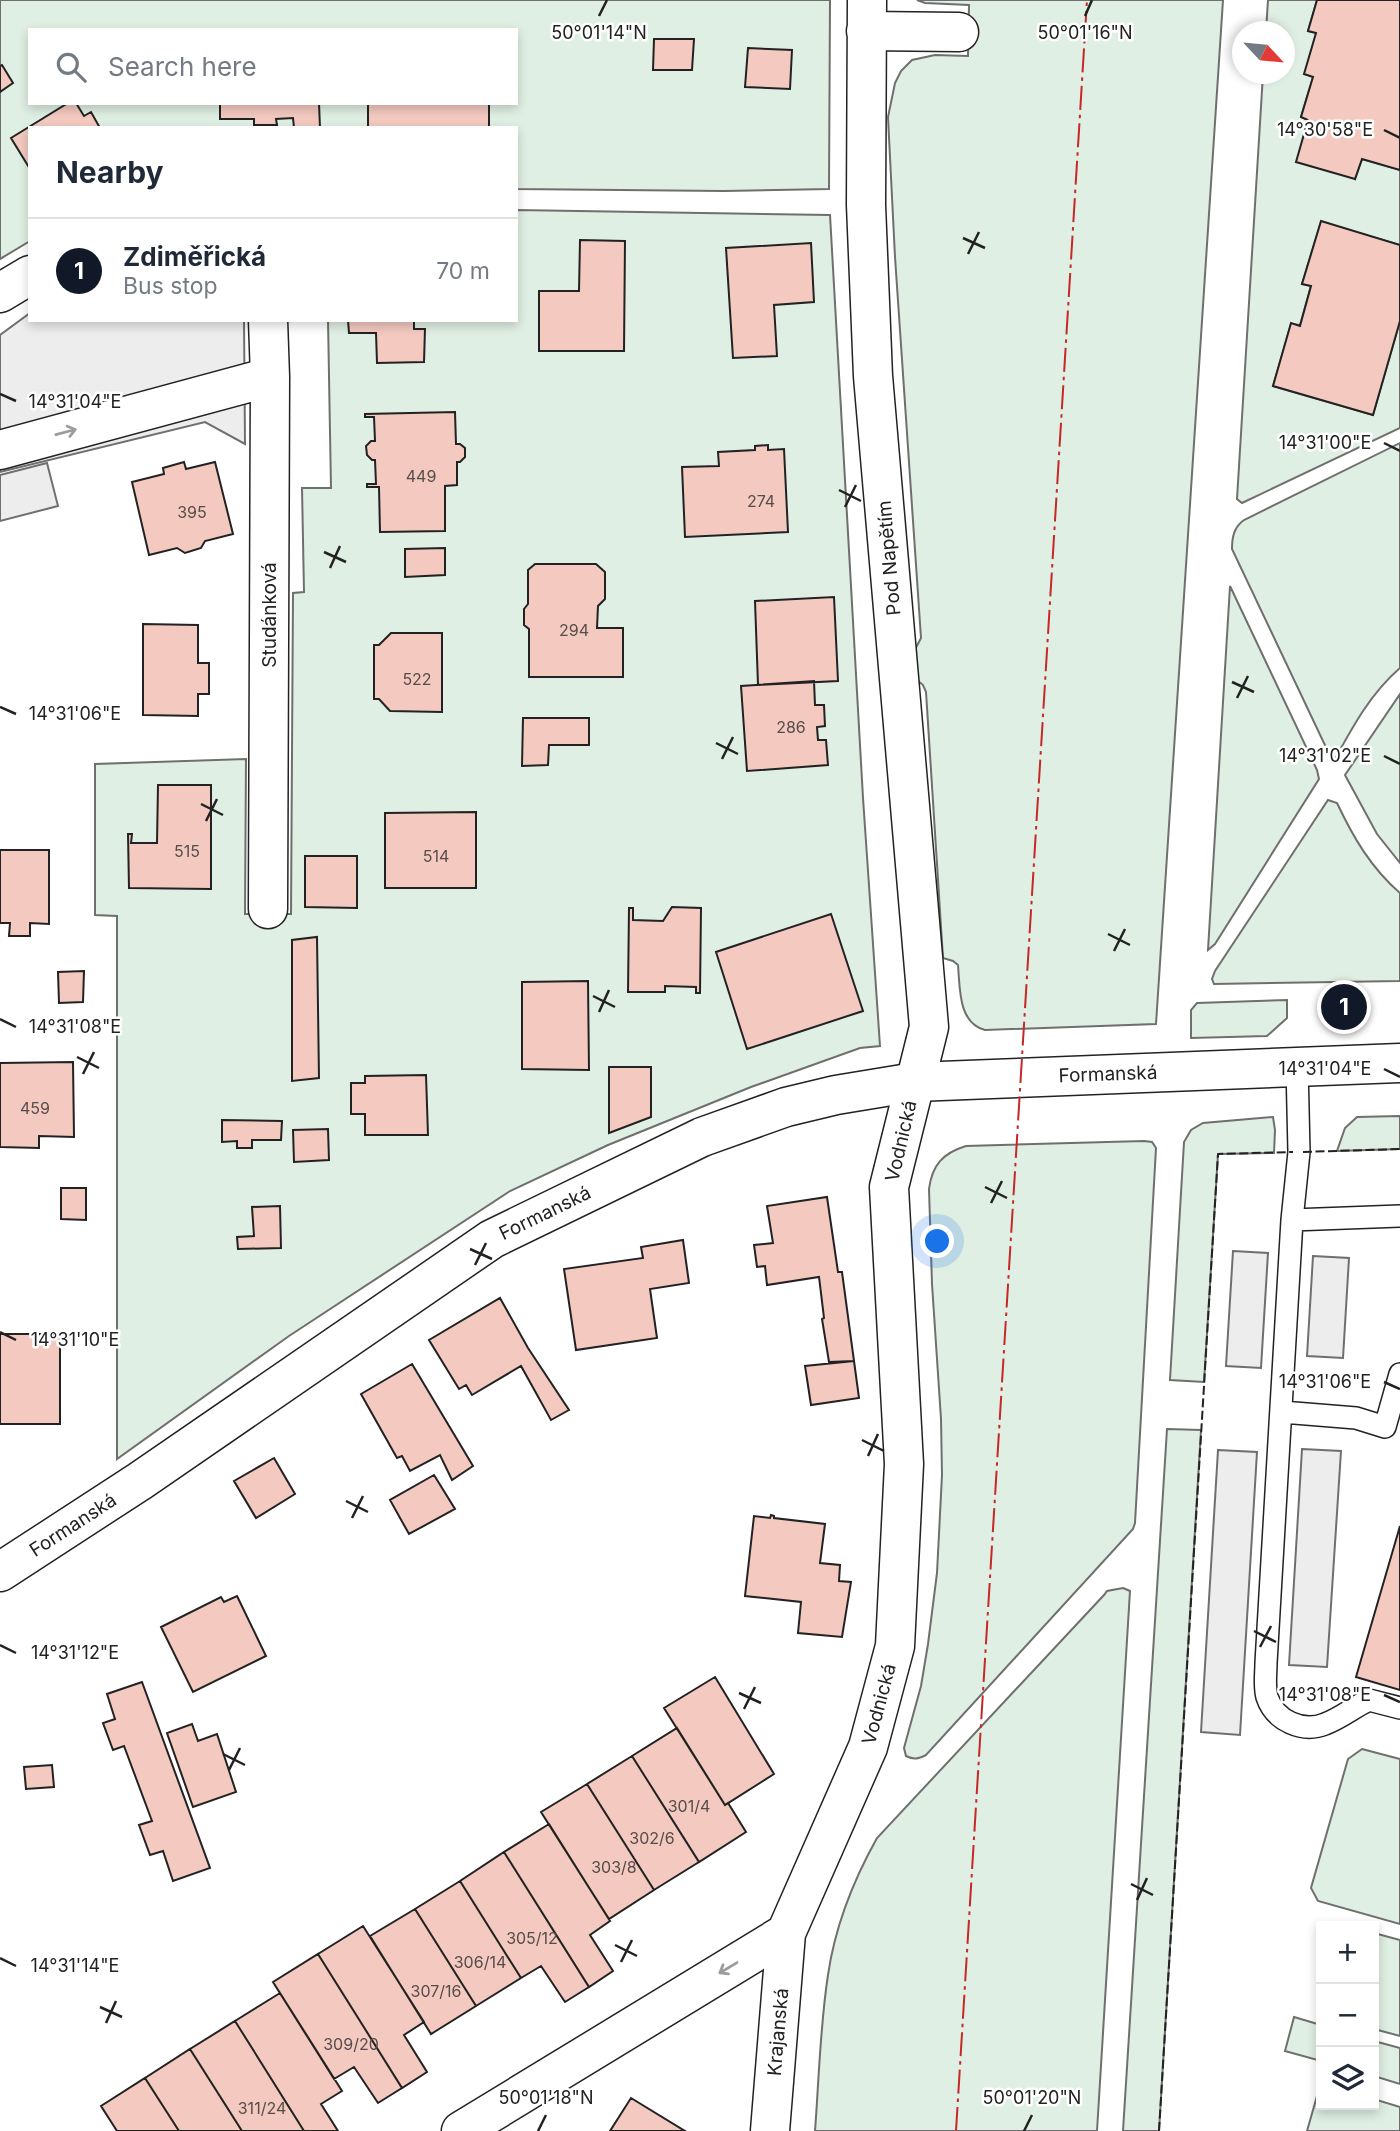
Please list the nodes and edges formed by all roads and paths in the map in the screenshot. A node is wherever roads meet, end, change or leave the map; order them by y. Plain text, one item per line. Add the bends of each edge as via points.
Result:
1 (867, 15) edge
2 (959, 32) dead end
3 (28, 276) edge
4 (0, 293) edge
5 (268, 322) edge
6 (270, 377) junction
7 (0, 450) edge
8 (268, 909) dead end
9 (1400, 1063) edge
10 (1297, 1066) junction
11 (915, 1082) junction
12 (1400, 1216) edge
13 (1292, 1220) junction
14 (1400, 1374) edge
15 (1282, 1412) junction
16 (0, 1573) edge
17 (1400, 1709) edge
18 (786, 1933) junction
19 (461, 2131) edge
20 (770, 2131) edge

1 - 2 street, Pod Napětím
1 - 11 street, Pod Napětím via 866,205 873,376 929,1027
3 - 4 street
5 - 6 street, Studánková
7 -> 6 street
6 - 8 street, Studánková
9 - 10 street, Formanská
10 - 11 street, Formanská
10 - 13 lane via 1299,1152
11 - 16 street, Formanská via 786,1107 702,1137 492,1239
11 - 18 street, Vodnická via 889,1187 904,1464 895,1646 869,1747
12 - 13 lane
13 - 15 lane
14 - 15 lane via 1385,1427 1356,1418
15 - 17 lane via 1267,1695 1285,1719 1311,1728 1369,1700
18 -> 19 street
18 - 20 street, Krajanská

